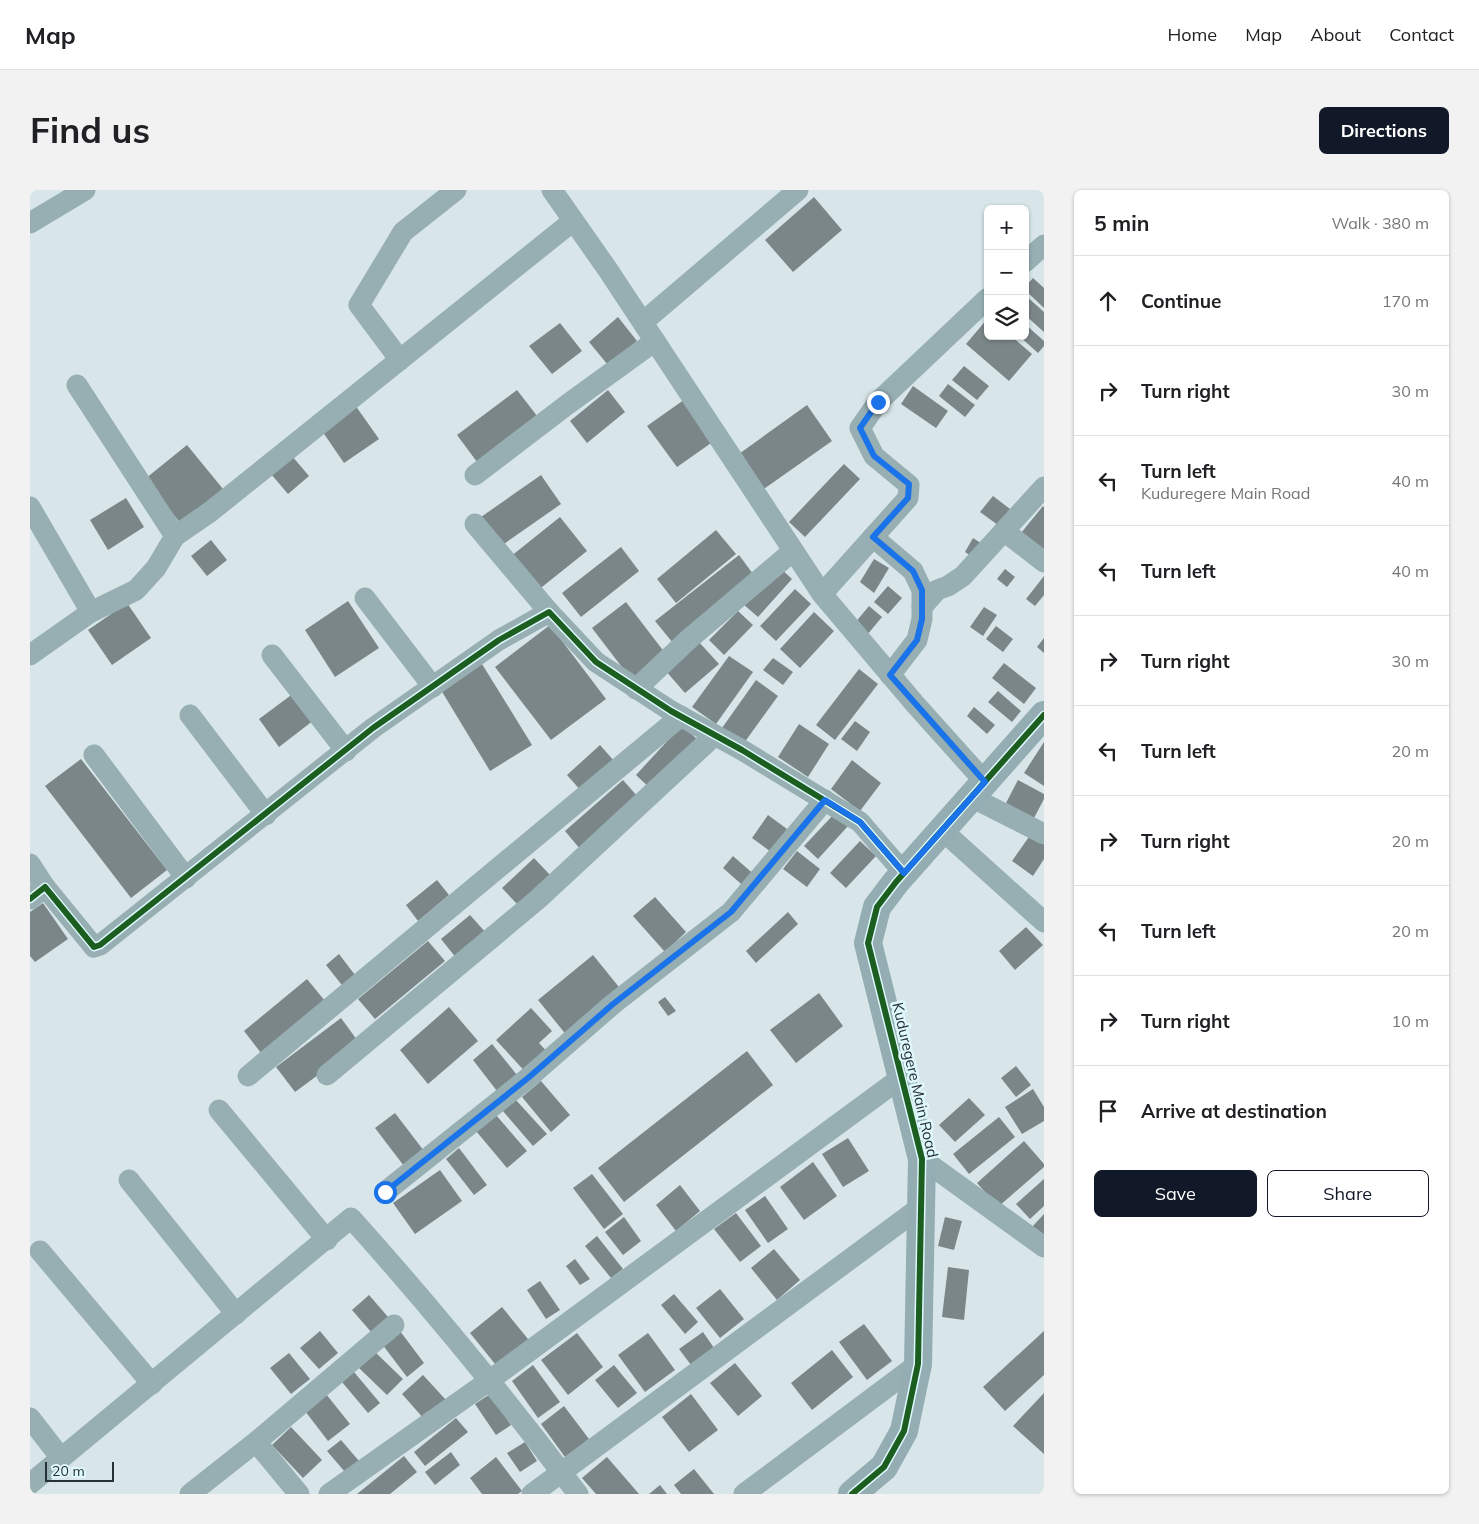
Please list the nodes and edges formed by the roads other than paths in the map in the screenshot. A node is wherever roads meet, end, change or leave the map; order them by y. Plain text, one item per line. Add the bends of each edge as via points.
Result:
1 (85, 190) edge
2 (456, 190) edge
3 (552, 190) edge
4 (798, 190) edge
5 (574, 221) junction
6 (30, 223) edge
7 (1044, 245) edge
8 (1029, 258) edge
9 (984, 302) edge
10 (642, 322) junction
11 (655, 341) junction
12 (400, 360) junction
13 (78, 385) dead end
14 (475, 475) dead end
15 (1044, 487) edge
16 (30, 507) edge
17 (475, 524) dead end
18 (1004, 531) junction
19 (175, 536) junction
20 (873, 537) junction
21 (794, 551) junction
22 (1044, 562) edge
23 (822, 594) junction
24 (366, 598) dead end
25 (922, 607) junction
26 (91, 612) junction
27 (549, 612) junction
28 (30, 655) edge
29 (272, 655) dead end
30 (890, 675) junction
31 (432, 687) junction
32 (636, 689) junction
33 (190, 715) dead end
34 (1044, 715) edge
35 (681, 716) junction
36 (715, 735) junction
37 (346, 751) junction
38 (94, 755) dead end
39 (978, 790) junction
40 (825, 800) junction
41 (266, 815) junction
42 (942, 830) junction
43 (1044, 834) edge
44 (30, 864) edge
45 (904, 873) junction
46 (186, 878) junction
47 (38, 893) edge
48 (1044, 922) edge
49 (328, 1074) dead end
50 (248, 1076) dead end
51 (902, 1077) junction
52 (219, 1110) dead end
53 (922, 1159) junction
54 (129, 1180) dead end
55 (385, 1192) dead end
56 (922, 1206) junction
57 (327, 1240) junction
58 (1044, 1248) edge
59 (40, 1252) dead end
60 (236, 1314) junction
61 (394, 1325) dead end
62 (918, 1364) junction
63 (490, 1380) junction
64 (152, 1384) junction
65 (30, 1418) edge
66 (256, 1442) junction
67 (61, 1458) junction
68 (561, 1472) junction
69 (30, 1484) edge
70 (190, 1494) edge
71 (300, 1494) edge
72 (328, 1494) edge
73 (532, 1494) edge
74 (578, 1494) edge
75 (744, 1494) edge
76 (852, 1494) edge

1 - 6 street
2 - 12 street via 402,232 359,305
3 - 5 street
4 - 10 street
5 - 10 street
5 - 12 street
7 - 8 street
9 - 20 street via 878,402 860,428 874,456 909,484 908,498
10 - 11 street
11 - 14 street
11 - 21 street
12 - 19 street via 210,512
13 - 19 street
15 - 18 street
16 - 26 street
17 - 27 street
18 - 22 street
18 - 25 street via 962,576 937,590
19 - 26 street via 156,568 136,590
20 - 23 street
20 - 25 street via 913,571 922,590
21 - 23 street
21 - 32 street via 688,639
23 - 30 street
24 - 31 street
25 - 30 street via 917,640
26 - 28 street
27 - 31 street via 499,640
27 - 32 street via 596,662
29 - 37 street
30 - 39 street
31 - 37 street
32 - 35 street
33 - 41 street
34 - 39 street, Kuduregere Main Road
35 - 36 street
35 - 50 street
36 - 40 street
36 - 49 street via 537,900
37 - 41 street
38 - 46 street
39 - 42 street, Kuduregere Main Road
39 - 43 street
40 - 45 street via 860,822
40 - 55 street via 731,912 613,1004 528,1078
41 - 46 street
42 - 45 street, Kuduregere Main Road
42 - 48 street
44 - 47 street
45 - 51 street, Kuduregere Main Road via 877,907 868,942
46 - 47 street via 94,947
51 - 53 street, Kuduregere Main Road
51 - 63 street
52 - 57 street
53 - 56 street, Kuduregere Main Road
53 - 58 street
54 - 60 street
56 - 62 street, Kuduregere Main Road
56 - 68 street
57 - 60 street
57 - 63 street via 351,1218
59 - 64 street
60 - 64 street
61 - 66 street
62 - 75 street
62 - 76 street, Kuduregere Main Road via 904,1431 884,1467
63 - 68 street
63 - 72 street
64 - 67 street
65 - 67 street
66 - 70 street
66 - 71 street
67 - 69 street
68 - 73 street
68 - 74 street

